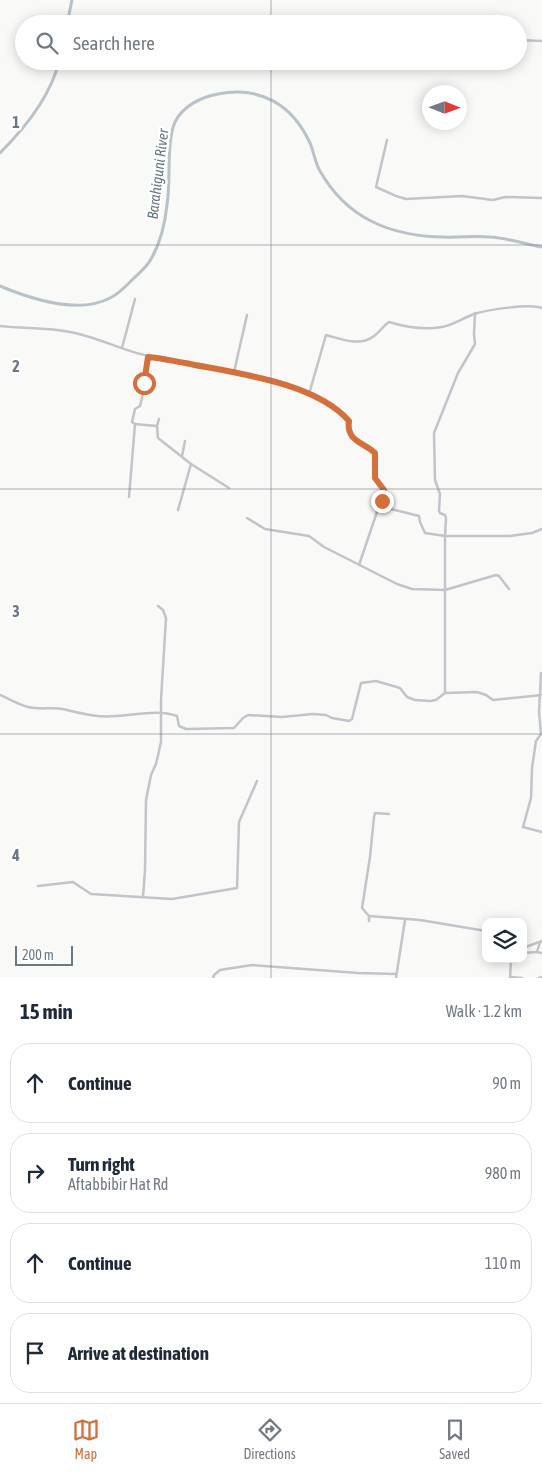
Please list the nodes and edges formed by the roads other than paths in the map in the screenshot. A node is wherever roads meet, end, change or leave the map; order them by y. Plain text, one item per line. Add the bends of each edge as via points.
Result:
1 (527, 40) edge
2 (542, 41) edge
3 (387, 140) dead end
4 (542, 198) edge
5 (135, 299) dead end
6 (542, 308) edge
7 (476, 314) junction
8 (248, 315) dead end
9 (0, 326) edge
10 (122, 349) junction
11 (148, 357) junction
12 (234, 372) junction
13 (309, 394) junction
14 (159, 419) dead end
15 (134, 424) junction
16 (157, 426) junction
17 (185, 441) dead end
18 (182, 456) junction
19 (191, 464) junction
20 (229, 488) dead end
21 (129, 497) dead end
22 (377, 506) junction
23 (178, 510) dead end
24 (247, 518) dead end
25 (542, 529) edge
26 (445, 536) junction
27 (359, 565) junction
28 (509, 589) dead end
29 (445, 590) junction
30 (158, 606) dead end
31 (541, 673) edge
32 (445, 693) junction
33 (0, 695) edge
34 (541, 696) edge
35 (161, 713) junction
36 (257, 781) dead end
37 (389, 814) dead end
38 (542, 832) edge
39 (38, 886) dead end
40 (143, 897) junction
41 (369, 916) junction
42 (404, 920) junction
43 (369, 921) dead end
44 (482, 930) edge
45 (541, 941) edge
46 (527, 946) edge
47 (537, 952) junction
48 (527, 953) edge
49 (541, 953) edge
50 (511, 963) edge
51 (396, 974) junction
52 (213, 978) edge
53 (396, 978) edge
54 (510, 978) edge
55 (522, 978) edge

1 - 2 street
3 - 4 street via 376,186 396,196 412,199 462,196 493,200 505,197
5 - 10 street
6 - 7 street via 529,306
7 - 13 street via 440,327 424,328 389,322 374,336 353,342 326,335
7 - 26 street via 475,344 458,373 434,432 435,480 440,491 439,512 446,518
8 - 12 street
9 - 10 street via 70,332
10 - 11 street
11 - 12 street
11 - 15 street via 143,394 140,406 135,409
12 - 13 street
13 - 22 street via 348,419 348,430 355,440 375,453 376,479 384,490 382,501
14 - 16 street
15 - 16 street
15 - 21 street
16 - 18 street via 158,438
17 - 18 street
18 - 19 street
19 - 20 street
19 - 23 street
22 - 26 street via 419,516 425,532
22 - 27 street
24 - 27 street via 265,529 309,536
25 - 26 street via 510,536
26 - 29 street
27 - 29 street via 407,588
28 - 29 street via 496,575
29 - 32 street
30 - 35 street via 166,618
31 - 34 street
32 - 34 street via 477,692 493,700
32 - 35 street via 436,700 415,700 407,697 400,688 362,682 349,721 313,714 282,717 248,715 234,728 186,729 179,726 176,715
33 - 35 street via 29,708 62,709 100,716
34 - 38 street via 540,734 536,741 531,798 523,827
35 - 40 street via 160,751 146,800
36 - 40 street via 239,822 237,888 172,899
37 - 41 street via 375,813 374,817 362,908
39 - 40 street via 73,882 91,894
41 - 42 street
41 - 43 street
42 - 44 street
42 - 51 street
45 - 46 street
45 - 47 street
47 - 48 street
47 - 49 street
50 - 54 street
51 - 52 street via 252,965 220,970
51 - 53 street
54 - 55 street

